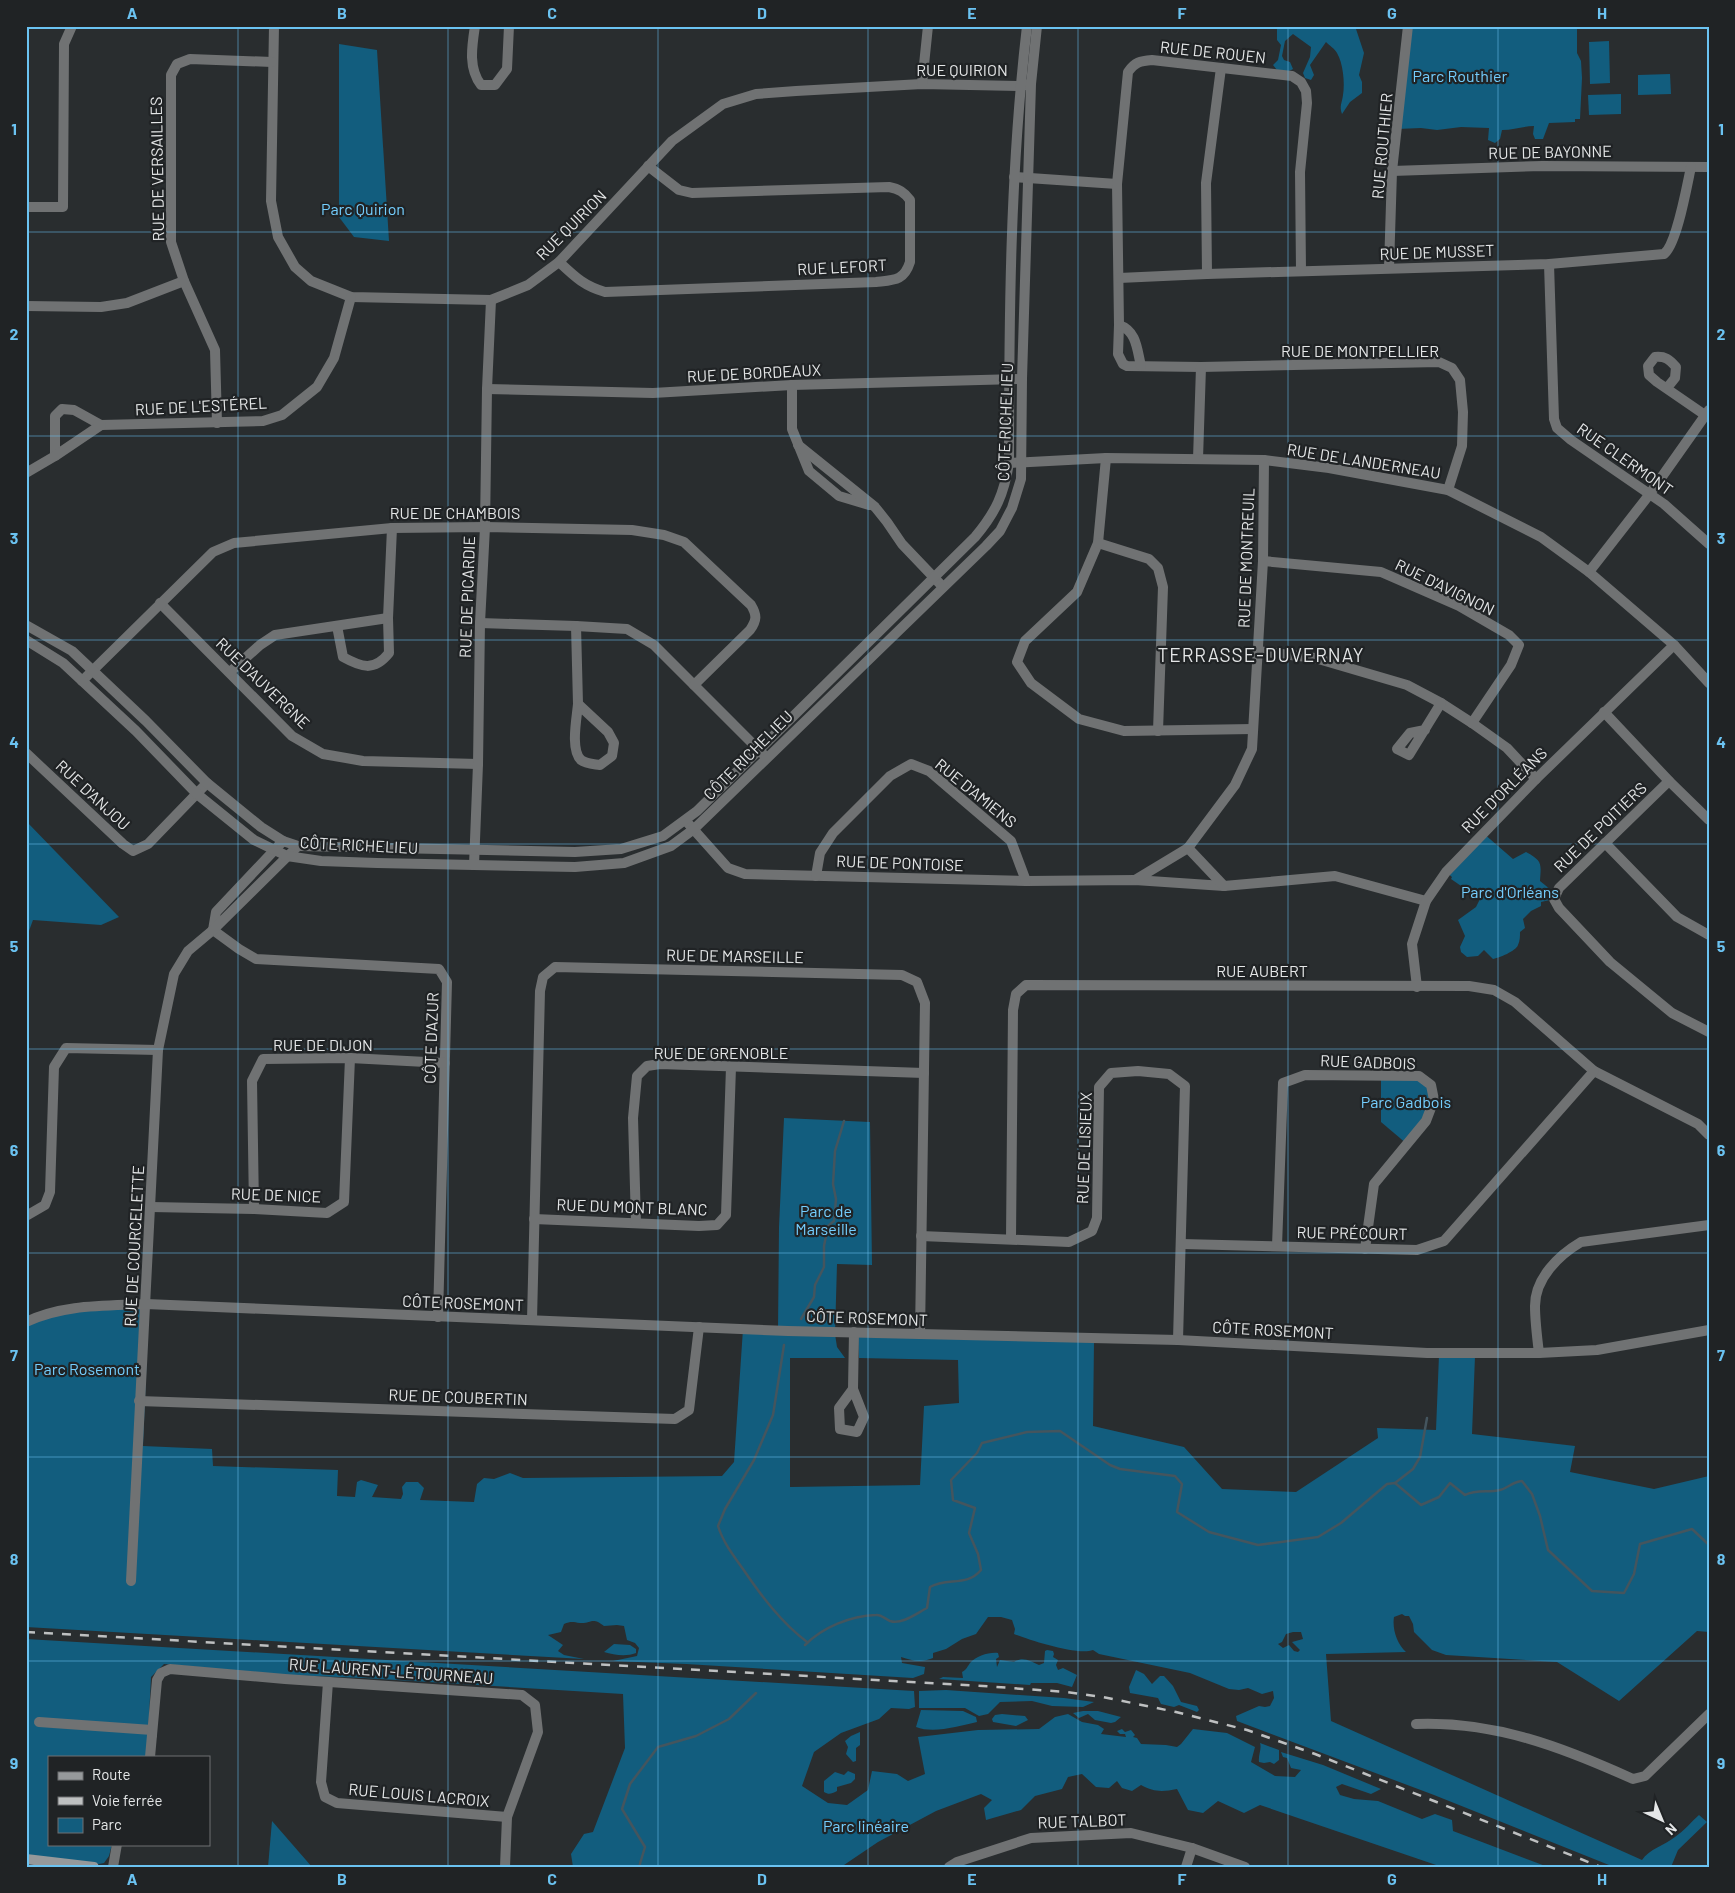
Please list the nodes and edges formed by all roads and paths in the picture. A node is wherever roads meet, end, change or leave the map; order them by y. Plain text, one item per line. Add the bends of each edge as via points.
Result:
1 (72, 26) edge
2 (274, 26) edge
3 (474, 26) edge
4 (509, 26) edge
5 (928, 26) edge
6 (1027, 26) edge
7 (1037, 26) edge
8 (1408, 26) edge
9 (272, 62) junction
10 (1221, 68) junction
11 (922, 84) junction
12 (1026, 85) junction
13 (648, 166) junction
14 (1691, 167) junction
15 (1709, 167) edge
16 (1392, 171) junction
17 (1014, 177) junction
18 (1029, 178) junction
19 (1117, 184) junction
20 (26, 207) edge
21 (559, 262) junction
22 (1549, 264) junction
23 (1389, 268) junction
24 (1302, 271) junction
25 (1208, 274) junction
26 (1119, 278) junction
27 (184, 280) junction
28 (351, 297) junction
29 (491, 300) junction
30 (26, 306) edge
31 (1119, 325) junction
32 (1140, 366) junction
33 (1201, 367) junction
34 (1022, 379) junction
35 (1009, 380) junction
36 (792, 385) junction
37 (1667, 388) dead end
38 (486, 390) junction
39 (1707, 412) edge
40 (217, 422) junction
41 (101, 425) junction
42 (55, 456) junction
43 (1106, 458) junction
44 (1198, 459) junction
45 (1264, 460) junction
46 (1022, 462) junction
47 (1008, 463) junction
48 (26, 473) edge
49 (1448, 490) junction
50 (1650, 495) junction
51 (485, 527) junction
52 (392, 528) junction
53 (1098, 543) junction
54 (1708, 543) edge
55 (1263, 561) junction
56 (1589, 572) junction
57 (934, 577) junction
58 (943, 587) junction
59 (160, 603) junction
60 (388, 618) junction
61 (480, 623) junction
62 (26, 625) edge
63 (337, 626) junction
64 (576, 626) junction
65 (26, 640) edge
66 (1674, 645) junction
67 (1258, 651) junction
68 (93, 671) junction
69 (230, 672) junction
70 (82, 681) junction
71 (1709, 683) edge
72 (694, 684) junction
73 (1442, 703) junction
74 (578, 704) junction
75 (1604, 712) junction
76 (1472, 723) junction
77 (1253, 729) junction
78 (1425, 730) dead end
79 (1158, 732) junction
80 (26, 753) edge
81 (763, 754) junction
82 (478, 764) junction
83 (1536, 779) junction
84 (1668, 782) junction
85 (208, 783) junction
86 (197, 794) junction
87 (1709, 820) edge
88 (686, 821) junction
89 (694, 829) junction
90 (283, 840) junction
91 (1605, 843) junction
92 (298, 846) junction
93 (1188, 848) junction
94 (274, 851) junction
95 (474, 851) junction
96 (287, 856) junction
97 (474, 865) junction
98 (816, 876) junction
99 (1135, 880) junction
100 (1026, 881) junction
101 (1224, 886) junction
102 (1426, 902) junction
103 (213, 930) junction
104 (1709, 936) edge
105 (1417, 987) junction
106 (1709, 1032) edge
107 (158, 1050) junction
108 (350, 1058) junction
109 (445, 1063) junction
110 (732, 1067) junction
111 (1594, 1072) junction
112 (924, 1073) junction
113 (1709, 1136) edge
114 (151, 1207) junction
115 (254, 1209) junction
116 (26, 1216) edge
117 (534, 1219) junction
118 (636, 1223) junction
119 (1709, 1225) edge
120 (921, 1236) junction
121 (1011, 1239) junction
122 (1182, 1244) junction
123 (1277, 1246) junction
124 (1365, 1249) junction
125 (146, 1304) junction
126 (438, 1317) junction
127 (532, 1320) junction
128 (26, 1322) edge
129 (699, 1328) junction
130 (1709, 1330) edge
131 (854, 1332) junction
132 (920, 1334) junction
133 (1178, 1340) junction
134 (1539, 1353) junction
135 (853, 1389) dead end
136 (139, 1401) junction
137 (131, 1582) dead end
138 (328, 1682) junction
139 (1709, 1714) edge
140 (39, 1722) dead end
141 (1416, 1724) dead end
142 (152, 1730) junction
143 (150, 1756) edge
144 (507, 1817) junction
145 (117, 1846) edge
146 (1192, 1848) junction
147 (26, 1859) edge
148 (94, 1867) edge
149 (113, 1867) edge
150 (504, 1867) edge
151 (949, 1867) edge
152 (1186, 1867) edge
153 (1246, 1867) edge

1 - 20 street via 64,44 63,207
2 - 9 street, RUE QUIRION
3 - 4 street via 474,76 481,85 495,85 507,69
5 - 11 street
6 - 12 street, CÔTE RICHELIEU
7 - 12 street, CÔTE RICHELIEU
8 - 16 street, RUE ROUTHIER
9 - 27 street, RUE DE VERSAILLES via 190,59 177,64 170,75 171,242
9 - 28 street, RUE QUIRION via 271,201 278,237 295,267 311,281
10 - 19 street, RUE DE ROUEN via 1152,60 1133,65 1128,72
10 - 24 street, RUE DE ROUEN via 1292,76 1306,91 1300,172
10 - 25 street via 1206,183
11 - 12 street, RUE QUIRION
11 - 13 street, RUE QUIRION via 756,94 723,104 672,140
12 - 17 street, CÔTE RICHELIEU
12 - 18 street, CÔTE RICHELIEU
13 - 21 street, RUE QUIRION
13 - 21 street, RUE LEFORT via 679,190 692,193 897,189 910,200 910,262 907,270 900,278 876,282 605,292 577,280
14 - 15 street, RUE DE BAYONNE
14 - 16 street, RUE DE BAYONNE via 1542,166
14 - 22 street, RUE DE MUSSET via 1672,245 1664,254
16 - 23 street, RUE ROUTHIER
17 - 18 street
17 - 35 street, CÔTE RICHELIEU
18 - 19 street
18 - 34 street, CÔTE RICHELIEU
19 - 26 street, RUE DE ROUEN
21 - 29 street, RUE QUIRION via 528,285
22 - 23 street, RUE DE MUSSET
22 - 50 street, RUE CLERMONT via 1554,419 1557,428
23 - 24 street, RUE DE MUSSET
24 - 25 street, RUE DE MUSSET
25 - 26 street, RUE DE MUSSET
26 - 31 street, RUE DE ROUEN
27 - 30 street via 127,303 101,307
27 - 40 street, RUE DE VERSAILLES via 215,350
28 - 29 street, RUE QUIRION
28 - 40 street, RUE DE L'ESTÉREL via 334,358 317,387 282,415 263,421
29 - 38 street, RUE DE PICARDIE
31 - 32 street via 1132,332
31 - 32 street, RUE DE ROUEN via 1119,359 1127,366
32 - 33 street, RUE DE MONTPELLIER
33 - 44 street
33 - 49 street, RUE DE MONTPELLIER via 1439,362 1452,368 1460,380 1462,446
34 - 35 street, RUE DE BORDEAUX
34 - 46 street, CÔTE RICHELIEU
35 - 36 street, RUE DE BORDEAUX
35 - 47 street, CÔTE RICHELIEU
36 - 38 street, RUE DE BORDEAUX via 653,393
36 - 57 street via 792,429 798,445 875,507 902,544
37 - 39 street
38 - 51 street, RUE DE PICARDIE
39 - 50 street
40 - 41 street, RUE DE L'ESTÉREL
41 - 42 street
41 - 42 street via 74,410 62,409 56,416
42 - 48 street
43 - 44 street, RUE DE LANDERNEAU
43 - 46 street, RUE DE LANDERNEAU
43 - 53 street
44 - 45 street, RUE DE LANDERNEAU
45 - 49 street, RUE DE LANDERNEAU
45 - 55 street, RUE DE MONTREUIL
46 - 47 street, RUE DE LANDERNEAU
46 - 58 street, CÔTE RICHELIEU via 1021,479 1012,508 1000,530
47 - 57 street, CÔTE RICHELIEU via 1005,487 988,522
49 - 56 street, RUE DE LANDERNEAU via 1541,537
50 - 54 street, RUE CLERMONT
50 - 56 street
51 - 52 street, RUE DE CHAMBOIS
51 - 61 street, RUE DE PICARDIE
51 - 72 street, RUE DE CHAMBOIS via 632,530 684,542 756,613 750,630
52 - 59 street, RUE DE CHAMBOIS via 234,543 212,552
52 - 60 street
53 - 79 street via 1150,559 1158,568 1163,587
53 - 79 street via 1077,592 1026,641 1017,662 1031,683 1079,719 1124,731
55 - 67 street, RUE DE MONTREUIL
55 - 76 street, RUE D'AVIGNON via 1381,572 1459,606 1509,635 1518,645 1511,665
56 - 66 street, RUE DE LANDERNEAU
57 - 58 street
57 - 81 street, CÔTE RICHELIEU
58 - 81 street, CÔTE RICHELIEU
59 - 68 street, RUE DE CHAMBOIS
59 - 69 street, RUE D'AUVERGNE
60 - 63 street
60 - 63 street via 389,654 373,665 358,665 343,657
61 - 64 street
61 - 82 street, RUE DE PICARDIE
62 - 68 street, CÔTE RICHELIEU via 72,651
63 - 69 street via 275,635
64 - 72 street via 627,629 654,646
64 - 74 street
65 - 70 street, CÔTE RICHELIEU via 63,663
66 - 71 street, RUE DE LANDERNEAU
66 - 75 street, RUE D'ORLÉANS
67 - 73 street via 1315,658 1407,685
67 - 77 street, RUE DE MONTREUIL
68 - 70 street, RUE DE CHAMBOIS
68 - 85 street, CÔTE RICHELIEU
69 - 82 street, RUE D'AUVERGNE via 292,736 323,754 363,761
70 - 86 street, CÔTE RICHELIEU
72 - 81 street
73 - 76 street
73 - 78 street
74 - 74 street via 575,726 579,759 600,764 612,756 614,743 608,732
75 - 83 street, RUE D'ORLÉANS
75 - 84 street
76 - 83 street via 1507,748
77 - 79 street
77 - 93 street, RUE DE MONTREUIL via 1252,749 1235,785
80 - 86 street, RUE D'ANJOU via 133,851 148,844
81 - 88 street, CÔTE RICHELIEU
81 - 89 street, CÔTE RICHELIEU
82 - 95 street, RUE DE PICARDIE
83 - 102 street, RUE D'ORLÉANS via 1451,866
84 - 87 street
84 - 91 street, RUE DE POITIERS
85 - 86 street, RUE D'ANJOU
85 - 90 street, CÔTE RICHELIEU
86 - 94 street, CÔTE RICHELIEU via 254,840
88 - 89 street, RUE DE PONTOISE
88 - 95 street, CÔTE RICHELIEU via 663,836 621,849
89 - 97 street, CÔTE RICHELIEU via 671,846 624,863 575,867
89 - 98 street, RUE DE PONTOISE via 728,868 745,874
90 - 92 street, CÔTE RICHELIEU
90 - 94 street
91 - 104 street via 1677,917
91 - 106 street, RUE DE POITIERS via 1558,888 1554,898 1559,908 1618,968 1672,1013
92 - 95 street, CÔTE RICHELIEU
92 - 96 street, RUE DE COURCELETTE
93 - 99 street
93 - 101 street
94 - 96 street, CÔTE RICHELIEU
94 - 103 street via 216,912
95 - 97 street, RUE DE PICARDIE
96 - 97 street, CÔTE RICHELIEU via 321,861
96 - 103 street, RUE DE COURCELETTE
98 - 100 street, RUE DE PONTOISE
98 - 100 street, RUE D'AMIENS via 820,853 833,833 890,776 911,764 929,771 1011,841
99 - 100 street, RUE DE PONTOISE
99 - 101 street, RUE DE PONTOISE
101 - 102 street, RUE DE PONTOISE via 1335,876
102 - 105 street, RUE D'ORLÉANS via 1412,944
103 - 107 street, RUE DE COURCELETTE via 188,951 174,974
103 - 109 street, CÔTE D'AZUR via 238,950 256,959 438,969 447,982
105 - 111 street, RUE AUBERT via 1468,986 1494,990 1515,1002
105 - 121 street, RUE AUBERT via 1026,985 1016,994 1013,1010
107 - 114 street, RUE DE COURCELETTE
107 - 116 street via 66,1048 54,1067 50,1192 45,1205
108 - 109 street, RUE DE DIJON
108 - 115 street, RUE DE NICE via 344,1202 327,1214
108 - 115 street, RUE DE DIJON via 263,1059 252,1081
109 - 126 street, CÔTE D'AZUR
110 - 112 street, RUE DE GRENOBLE
110 - 118 street, RUE DU MONT BLANC via 726,1215 717,1225
110 - 118 street, RUE DE GRENOBLE via 660,1064 647,1066 637,1076 633,1118
111 - 113 street, RUE AUBERT via 1698,1124
111 - 124 street, RUE PRÉCOURT via 1444,1241 1417,1250
112 - 117 street, RUE DE MARSEILLE via 925,1003 917,982 902,975 555,968 543,977 540,992
112 - 120 street, RUE DE MARSEILLE
114 - 115 street, RUE DE NICE
114 - 125 street, RUE DE COURCELETTE
117 - 118 street, RUE DU MONT BLANC
117 - 127 street, RUE DE MARSEILLE
119 - 134 street via 1581,1242 1565,1252 1540,1280 1535,1304
120 - 121 street, RUE DE LISIEUX
120 - 132 street, RUE DE MARSEILLE
121 - 122 street, RUE DE LISIEUX via 1069,1242 1092,1231 1097,1218 1099,1087 1111,1073 1138,1071 1169,1074 1185,1086
122 - 123 street, RUE PRÉCOURT
122 - 133 street
123 - 124 street, RUE PRÉCOURT
123 - 124 street, RUE GADBOIS via 1283,1082 1305,1075 1419,1076 1431,1085 1434,1100 1426,1121 1374,1184
125 - 126 street, CÔTE ROSEMONT
125 - 128 street, CÔTE ROSEMONT via 65,1309
125 - 136 street, RUE DE COURCELETTE
126 - 127 street, CÔTE ROSEMONT
127 - 129 street, CÔTE ROSEMONT
129 - 131 street, CÔTE ROSEMONT
129 - 136 street, RUE DE COUBERTIN via 689,1410 675,1420
130 - 134 street, CÔTE ROSEMONT via 1597,1350
131 - 132 street, CÔTE ROSEMONT
131 - 135 street
132 - 133 street, CÔTE ROSEMONT
133 - 134 street, CÔTE ROSEMONT via 1427,1354
136 - 137 street, RUE DE COURCELETTE
138 - 142 street, RUE LAURENT-LÉTOURNEAU via 170,1669 156,1680
138 - 144 street, RUE LOUIS LACROIX via 321,1782 325,1797 337,1803
138 - 144 street, RUE LAURENT-LÉTOURNEAU via 522,1696 535,1705 538,1732
139 - 141 street via 1645,1776 1633,1778 1549,1744 1511,1733 1434,1723
140 - 142 street
142 - 143 street, RUE LAURENT-LÉTOURNEAU
144 - 150 street, RUE LAURENT-LÉTOURNEAU
145 - 149 street
146 - 151 street, RUE TALBOT via 1131,1833 1031,1838
146 - 152 street
146 - 153 street, RUE TALBOT
147 - 148 main road

